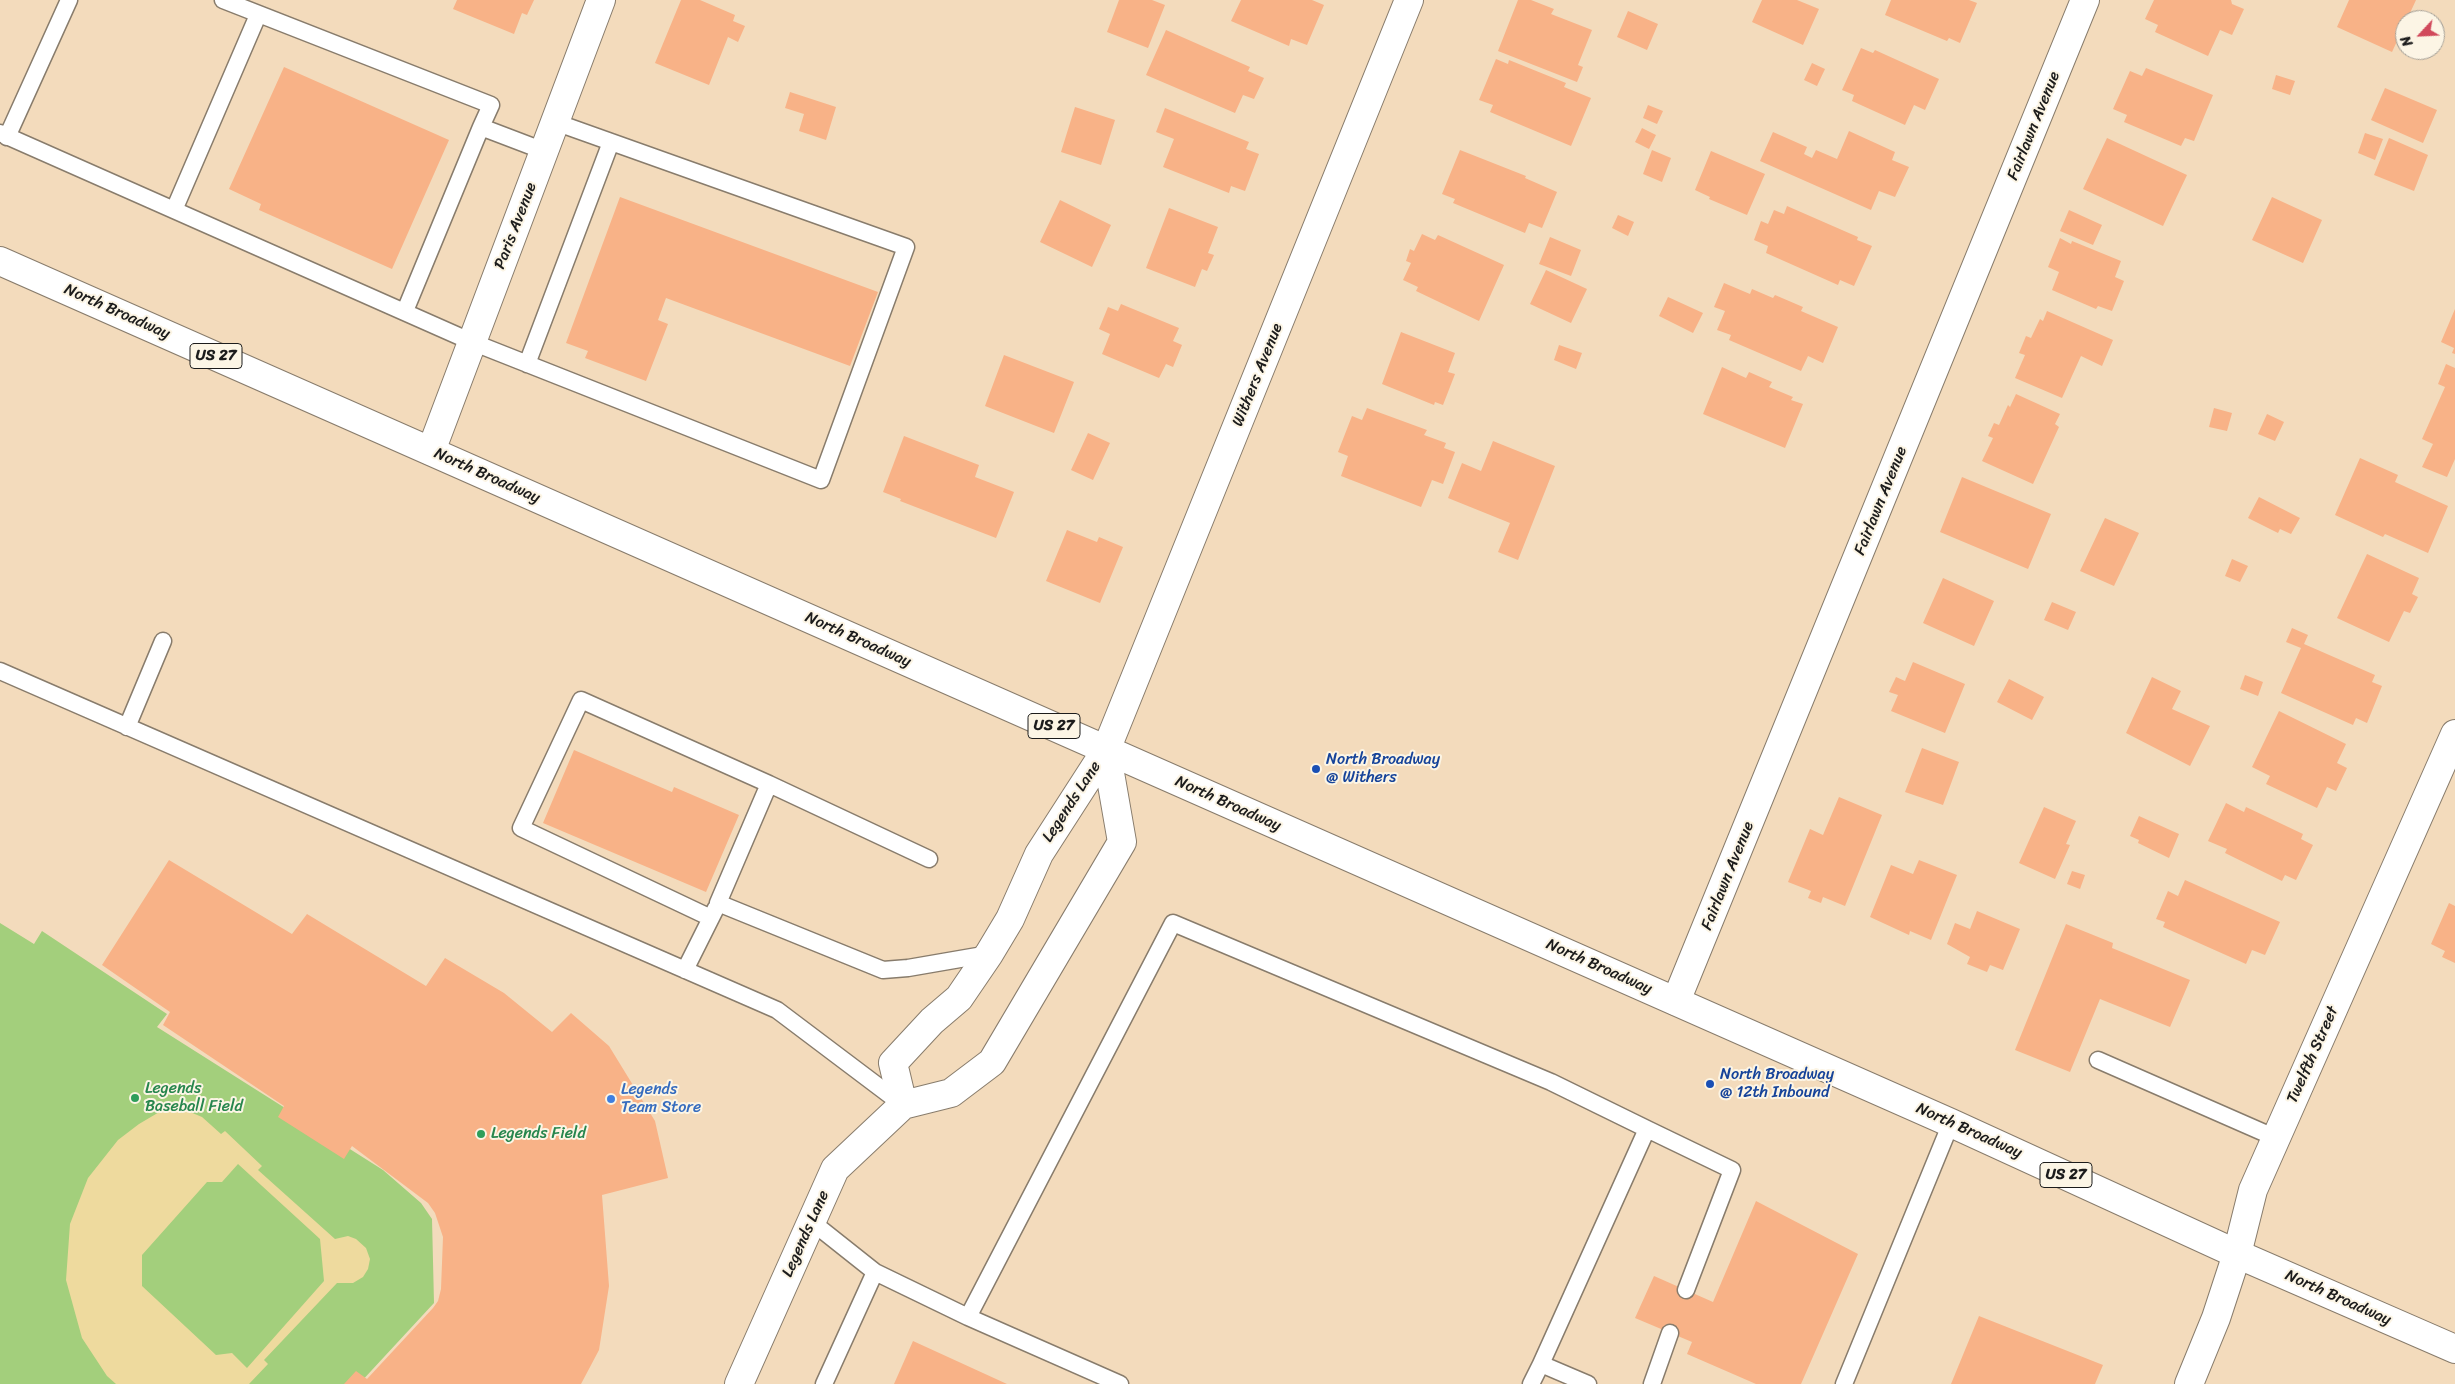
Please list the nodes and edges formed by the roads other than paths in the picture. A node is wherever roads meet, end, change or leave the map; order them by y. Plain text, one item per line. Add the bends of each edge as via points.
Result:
1 (69, 0) edge
2 (223, 0) edge
3 (601, 0) edge
4 (1409, 0) edge
5 (2085, 0) edge
6 (258, 15) junction
7 (555, 122) junction
8 (481, 127) junction
9 (4, 135) edge
10 (611, 142) junction
11 (544, 151) junction
12 (174, 210) junction
13 (0, 261) edge
14 (405, 311) junction
15 (472, 342) junction
16 (527, 364) junction
17 (431, 451) junction
18 (163, 640) dead end
19 (0, 671) edge
20 (127, 727) junction
21 (2455, 734) edge
22 (1106, 750) junction
23 (769, 784) junction
24 (929, 859) dead end
25 (715, 911) junction
26 (989, 954) junction
27 (685, 970) junction
28 (1676, 1001) junction
29 (2098, 1060) dead end
30 (903, 1105) junction
31 (1951, 1123) junction
32 (1647, 1129) junction
33 (2276, 1138) junction
34 (812, 1222) junction
35 (2237, 1254) junction
36 (875, 1272) junction
37 (1686, 1290) dead end
38 (968, 1317) junction
39 (1670, 1333) dead end
40 (2455, 1348) edge
41 (1541, 1364) junction
42 (739, 1384) edge
43 (824, 1384) edge
44 (1120, 1384) edge
45 (1531, 1384) edge
46 (1588, 1384) edge
47 (1652, 1384) edge
48 (1844, 1384) edge
49 (2189, 1384) edge

1 - 9 lane
2 - 6 lane
3 - 7 street, Paris Avenue
4 - 22 street, Withers Avenue
5 - 28 street, Fairlawn Avenue
6 - 8 lane via 491,104
6 - 12 lane
7 - 10 lane
7 - 11 street, Paris Avenue
8 - 11 lane
8 - 14 lane
9 - 12 lane
10 - 16 lane
10 - 16 lane via 906,247 821,480
11 - 15 street, Paris Avenue
12 - 14 lane
13 - 17 street, North Broadway / US 27
14 - 15 lane
15 - 16 lane
15 - 17 street, Paris Avenue
17 - 22 street, North Broadway / US 27
18 - 20 lane
19 - 20 lane
20 - 27 lane
21 - 33 street, Twelfth Street
22 - 26 street, Legends Lane via 1039,854 1010,918
22 - 28 street, North Broadway / US 27
22 - 30 street, Legends Lane via 1122,842 992,1062 951,1094
23 - 24 lane
23 - 25 lane
23 - 25 lane via 582,700 521,828
25 - 26 lane via 883,970
25 - 27 lane
26 - 30 street, Legends Lane via 959,998 893,1063
27 - 30 lane via 777,1010
28 - 31 street, North Broadway / US 27
29 - 33 lane
30 - 34 street, Legends Lane via 835,1169
31 - 35 street, North Broadway / US 27
31 - 48 lane
32 - 37 lane via 1732,1170
32 - 38 lane via 1551,1082 1173,923
32 - 41 lane
33 - 35 street, Twelfth Street via 2249,1199
34 - 36 lane
34 - 42 street, Legends Lane
35 - 40 street, North Broadway / US 27
35 - 49 street, Twelfth Street
36 - 38 lane
36 - 43 lane
38 - 44 lane
39 - 47 lane
41 - 45 lane
41 - 46 lane

